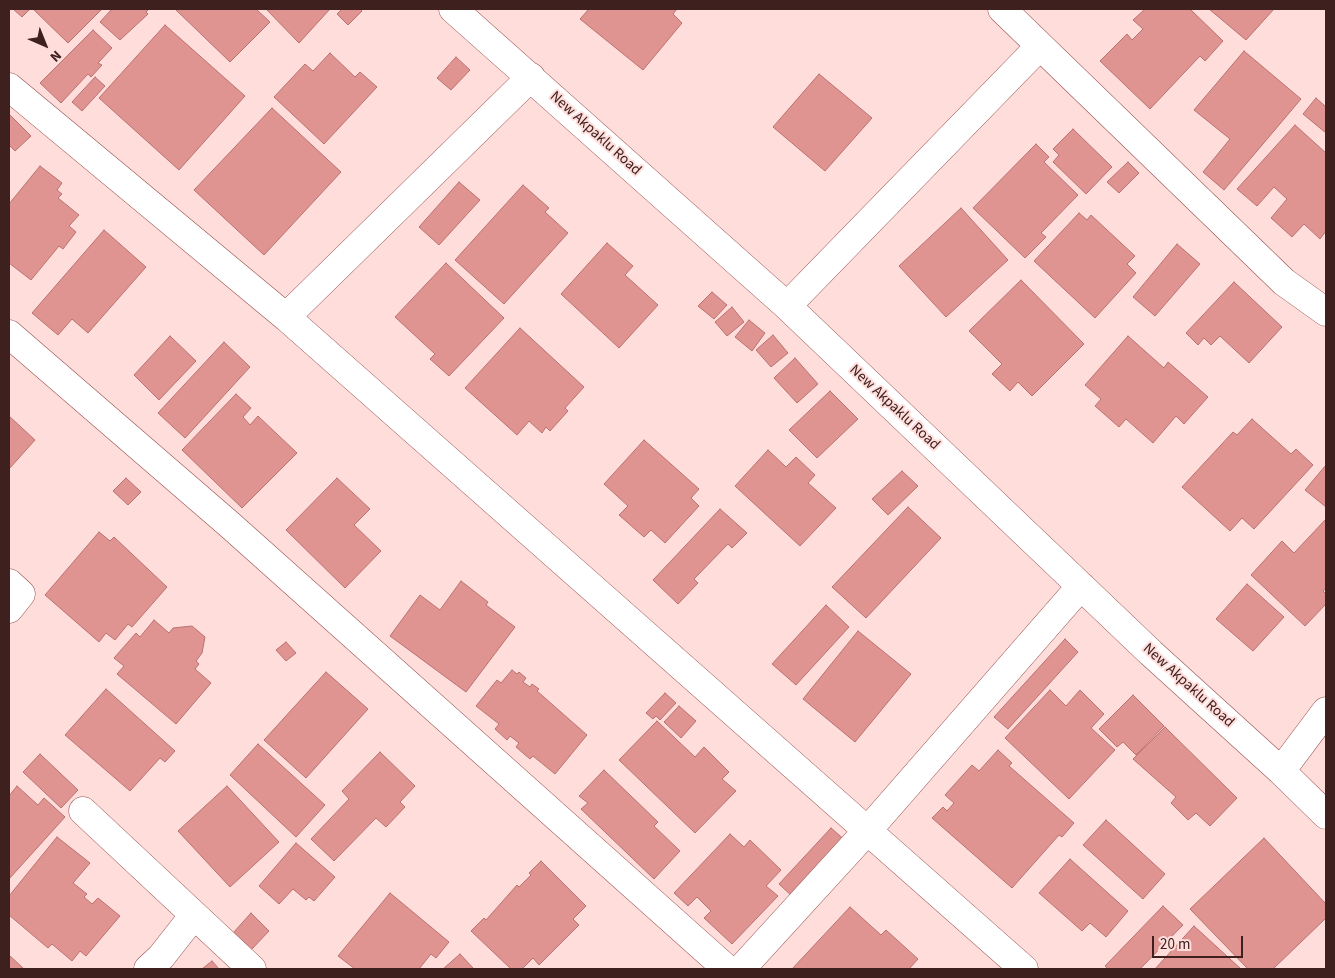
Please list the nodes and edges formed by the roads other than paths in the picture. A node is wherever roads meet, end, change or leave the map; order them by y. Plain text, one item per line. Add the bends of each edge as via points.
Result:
1 (453, 9) edge
2 (1002, 9) edge
3 (1040, 46) junction
4 (531, 77) junction
5 (9, 87) edge
6 (787, 306) junction
7 (1326, 312) edge
8 (286, 317) junction
9 (9, 334) edge
10 (9, 583) edge
11 (1081, 586) junction
12 (9, 609) edge
13 (1326, 711) edge
14 (1281, 771) junction
15 (83, 811) dead end
16 (1326, 815) edge
17 (868, 830) junction
18 (194, 915) junction
19 (148, 969) edge
20 (252, 969) edge
21 (727, 969) edge
22 (741, 969) edge
23 (1024, 969) edge

1 - 4 street, New Akpaklu Road
2 - 3 street
3 - 6 street
3 - 7 street via 1284,282
4 - 6 street, New Akpaklu Road
4 - 8 street
5 - 8 street
6 - 11 street, New Akpaklu Road
8 - 17 street
9 - 21 street via 230,525
10 - 12 street via 21,594
11 - 14 street, New Akpaklu Road
11 - 17 street
13 - 14 street
14 - 16 street, New Akpaklu Road
15 - 18 street
17 - 22 street
17 - 23 street
18 - 19 street
18 - 20 street

